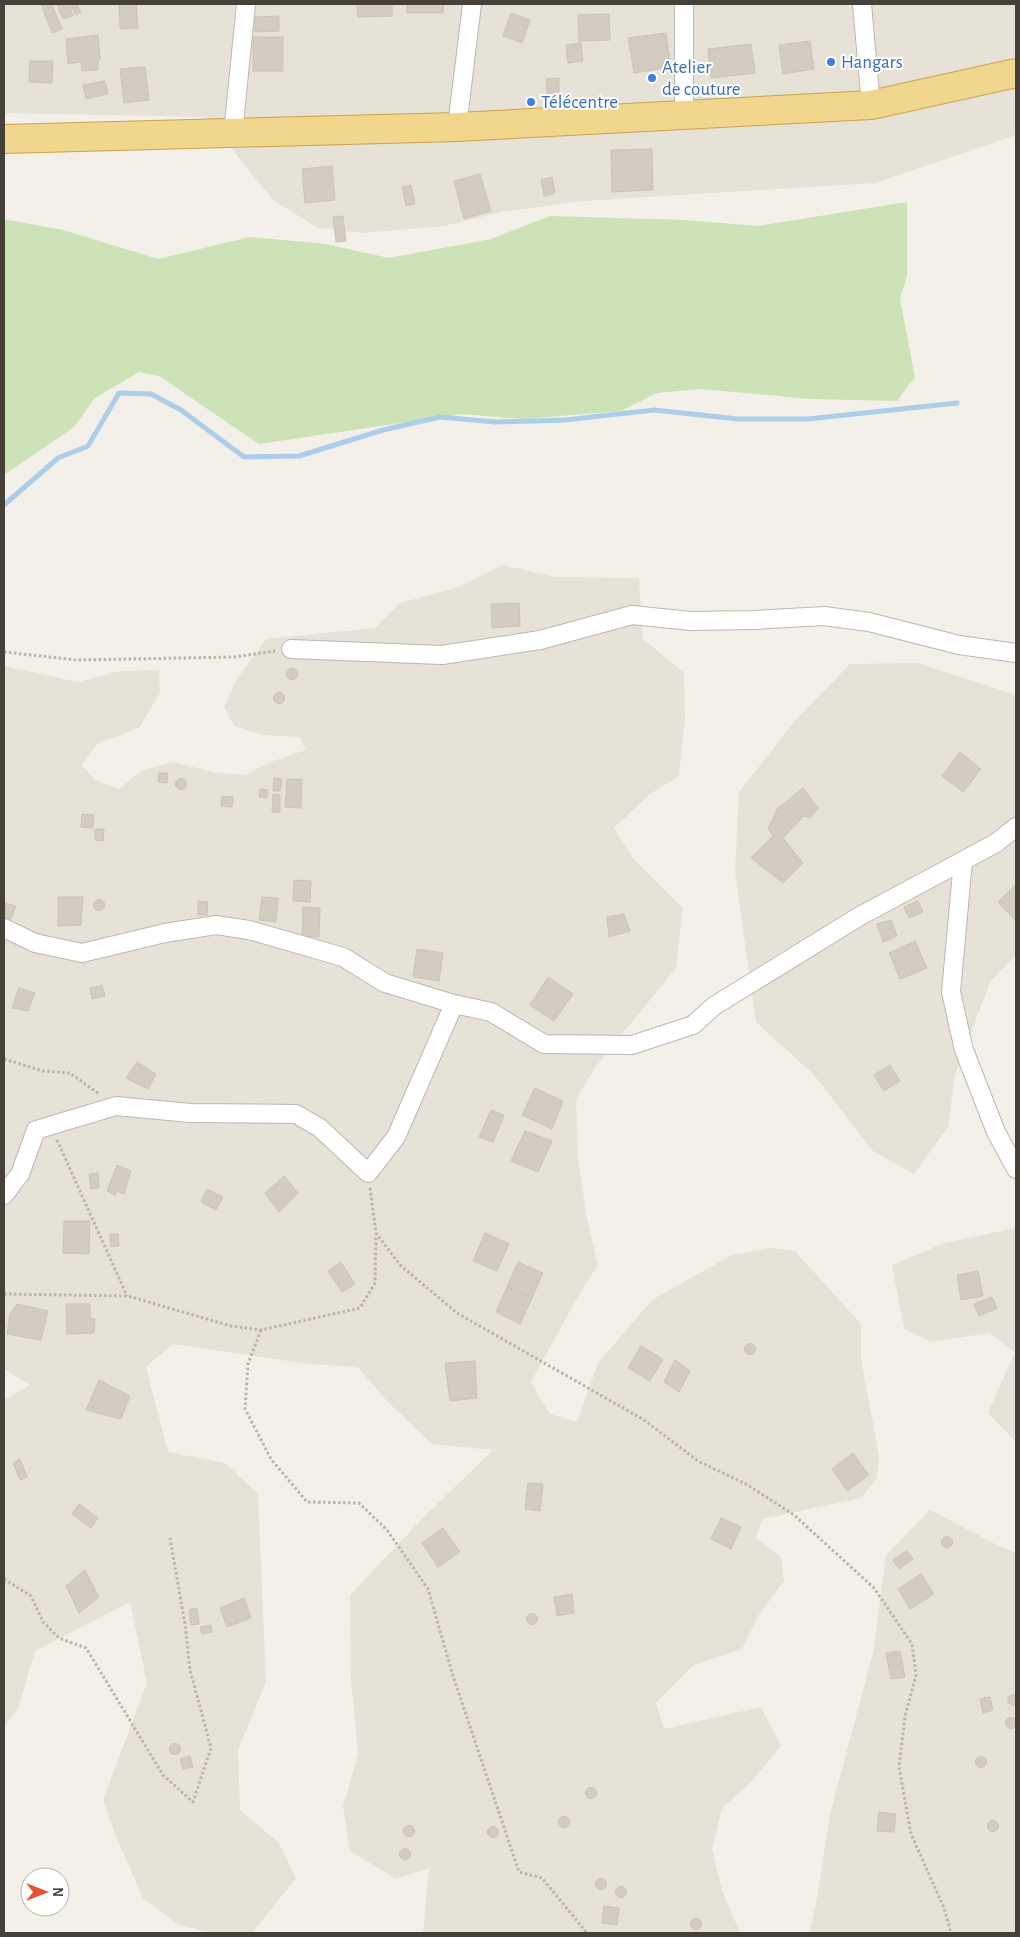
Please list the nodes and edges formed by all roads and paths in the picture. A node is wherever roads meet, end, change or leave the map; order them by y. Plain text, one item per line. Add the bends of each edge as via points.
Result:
1 (246, 4) edge
2 (472, 4) edge
3 (684, 4) edge
4 (862, 4) edge
5 (1016, 74) edge
6 (871, 105) junction
7 (684, 116) junction
8 (458, 127) junction
9 (233, 133) junction
10 (4, 139) edge
11 (291, 649) joint
12 (4, 652) edge
13 (1016, 653) edge
14 (1016, 827) edge
15 (963, 861) junction
16 (4, 928) edge
17 (454, 1004) junction
18 (4, 1059) edge
19 (116, 1106) junction
20 (50, 1126) junction
21 (1016, 1169) edge
22 (368, 1174) junction
23 (4, 1195) edge
24 (376, 1233) junction
25 (4, 1294) edge
26 (128, 1296) junction
27 (261, 1330) junction
28 (170, 1538) dead end
29 (4, 1580) edge
30 (587, 1933) edge
31 (951, 1933) edge

1 - 9 street
2 - 8 street
3 - 7 street
4 - 6 street
5 - 6 highway
6 - 7 highway
7 - 8 highway
8 - 9 highway
9 - 10 highway
11 - 12 path via 234,657 77,660
11 - 13 street via 442,655 540,640 632,615 691,621 824,616 869,622 959,645
14 - 15 street via 996,843
15 - 17 street via 860,916 714,1006 693,1025 632,1045 544,1044 490,1012
15 - 21 street via 951,992 964,1050 996,1132
16 - 17 street via 35,943 82,953 165,933 216,925 249,930 343,957 385,982
17 - 22 street via 396,1137
18 - 19 path via 43,1071 70,1073
19 - 20 street
19 - 22 street via 190,1113 296,1114 320,1128
20 - 23 street via 36,1130 20,1174
20 - 26 path
22 - 24 path
24 - 27 path via 375,1283 360,1308
24 - 31 path via 400,1265 457,1313 644,1420 698,1461 746,1484 794,1515 874,1588 912,1644 916,1676 904,1716 899,1767 911,1834 944,1908
25 - 26 path
26 - 27 path via 231,1326
27 - 30 path via 248,1364 245,1409 271,1459 307,1502 359,1503 387,1530 428,1589 453,1676 519,1872 542,1878
28 - 29 path via 190,1670 211,1748 193,1802 164,1775 86,1648 59,1638 43,1622 31,1596

